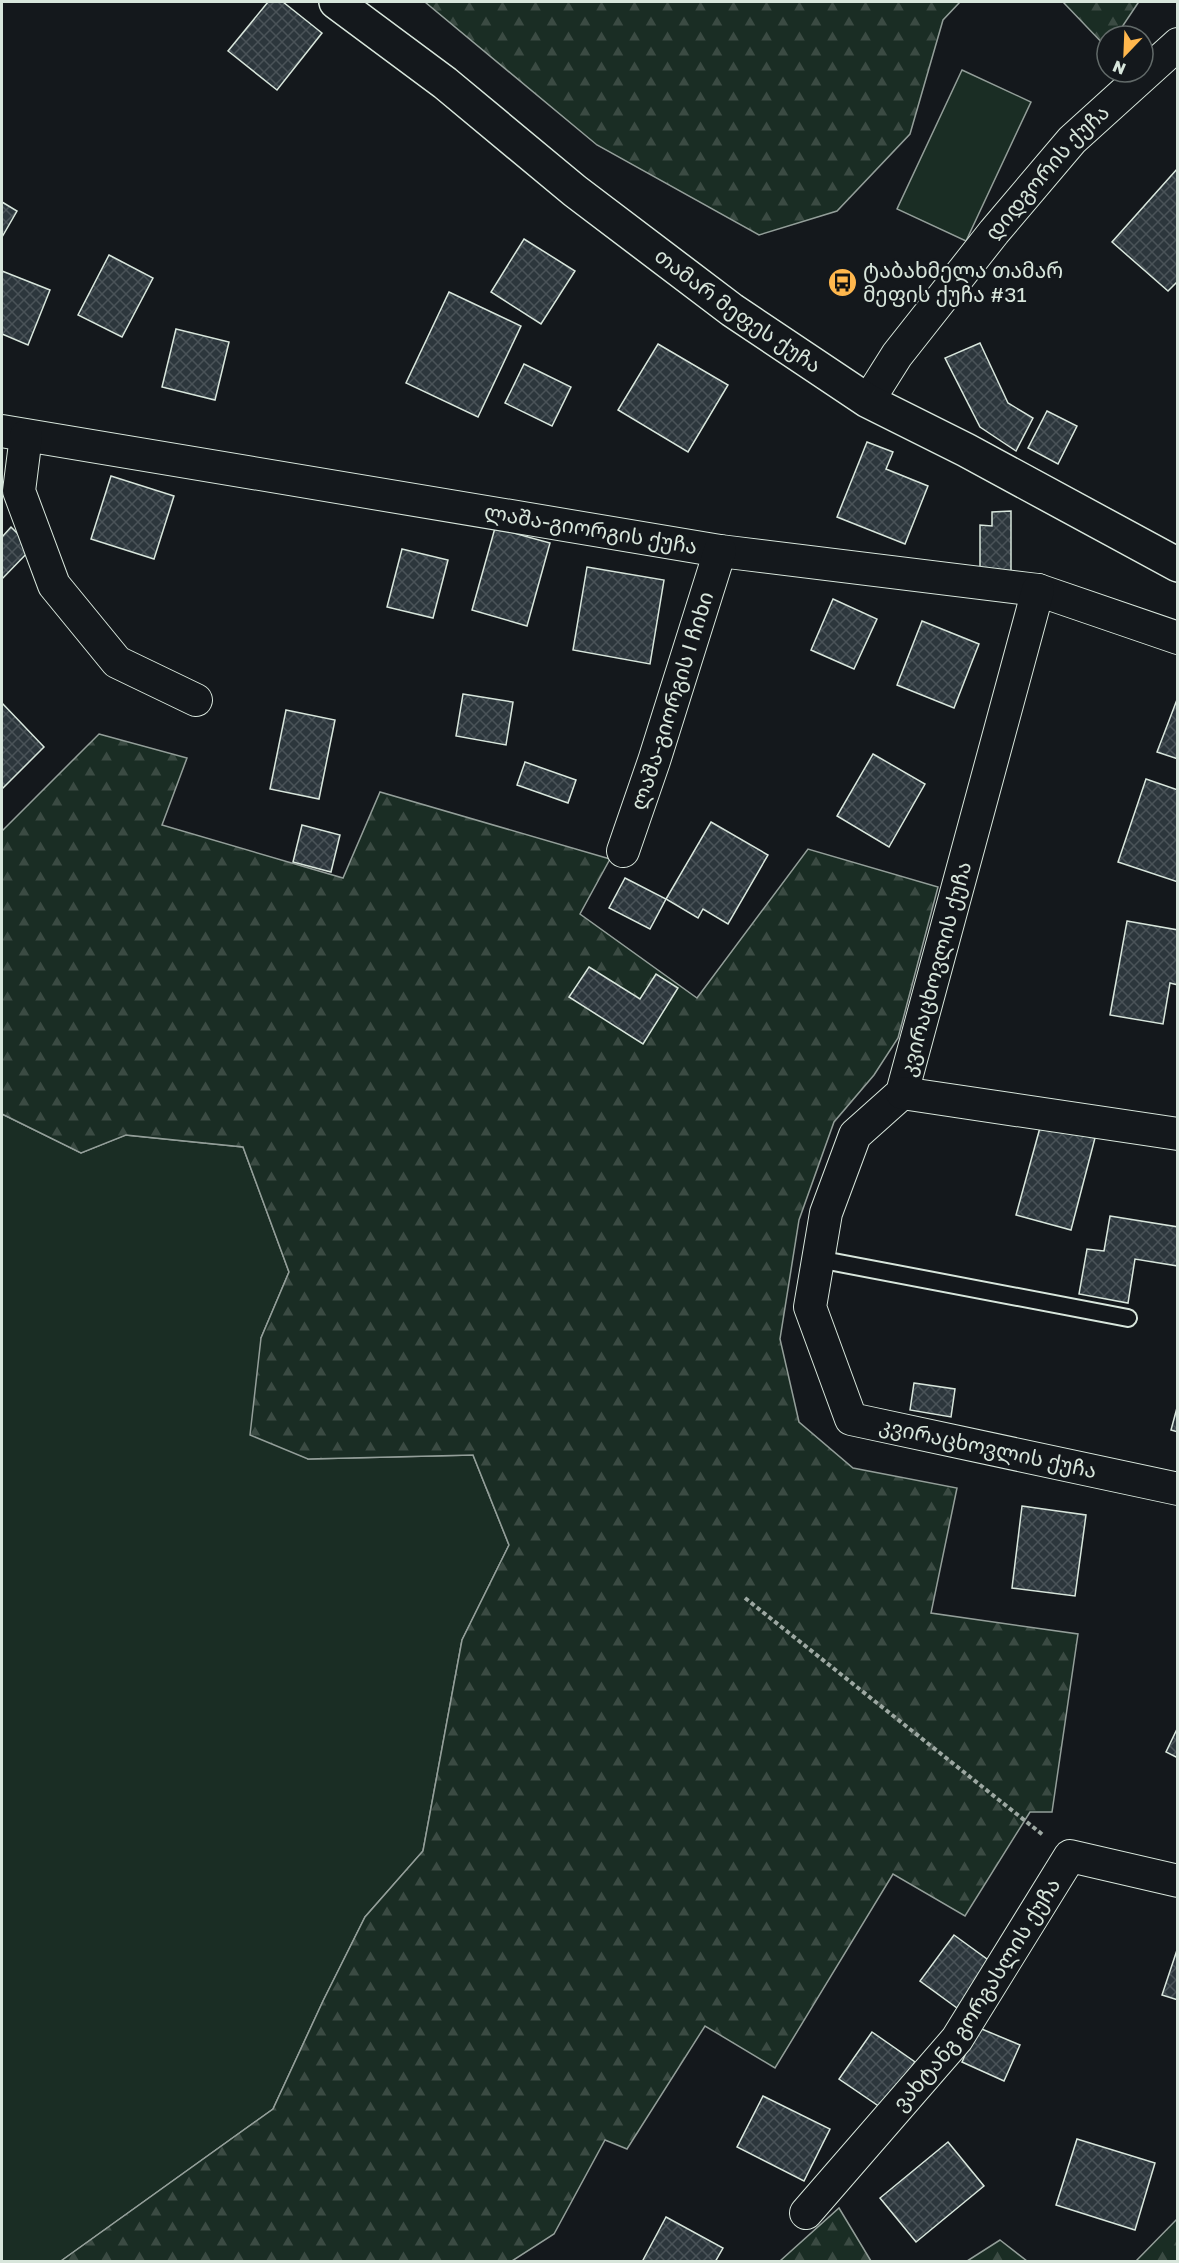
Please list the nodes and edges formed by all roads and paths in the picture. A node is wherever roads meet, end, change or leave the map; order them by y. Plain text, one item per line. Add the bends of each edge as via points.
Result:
1 (336, 2) edge
2 (1178, 44) edge
3 (868, 401) junction
4 (14, 433) edge
5 (720, 551) junction
6 (1178, 565) edge
7 (1038, 590) junction
8 (1178, 638) edge
9 (196, 700) dead end
10 (623, 851) dead end
11 (902, 1093) junction
12 (1178, 1134) edge
13 (818, 1259) junction
14 (1128, 1318) dead end
15 (1178, 1489) edge
16 (745, 1598) dead end
17 (1070, 1856) junction
18 (1178, 1881) edge
19 (806, 2213) dead end

1 - 3 street, თამარ მეფეს ქუჩა via 732,310
2 - 3 street, დიდგორის ქუჩა via 1072,140 897,355
3 - 6 street, თამარ მეფეს ქუჩა
4 - 5 street, ლაშა-გიორგის ქუჩა
4 - 9 street via 19,491 54,585 117,662
5 - 7 street, ლაშა-გიორგის ქუჩა
5 - 10 street, ლაშა-გიორგის I ჩიხი
7 - 8 street, ლაშა-გიორგის ქუჩა
7 - 11 street, კვირაცხოვლის ქუჩა
11 - 12 street
11 - 13 street, კვირაცხოვლის ქუჩა via 855,1135 826,1213
13 - 14 lane
13 - 15 street, კვირაცხოვლის ქუჩა via 810,1307 850,1419
16 - 17 path
17 - 18 street, ვახტანგ გორგასლის ქუჩა
17 - 19 street, ვახტანგ გორგასლის ქუჩა via 957,2039

